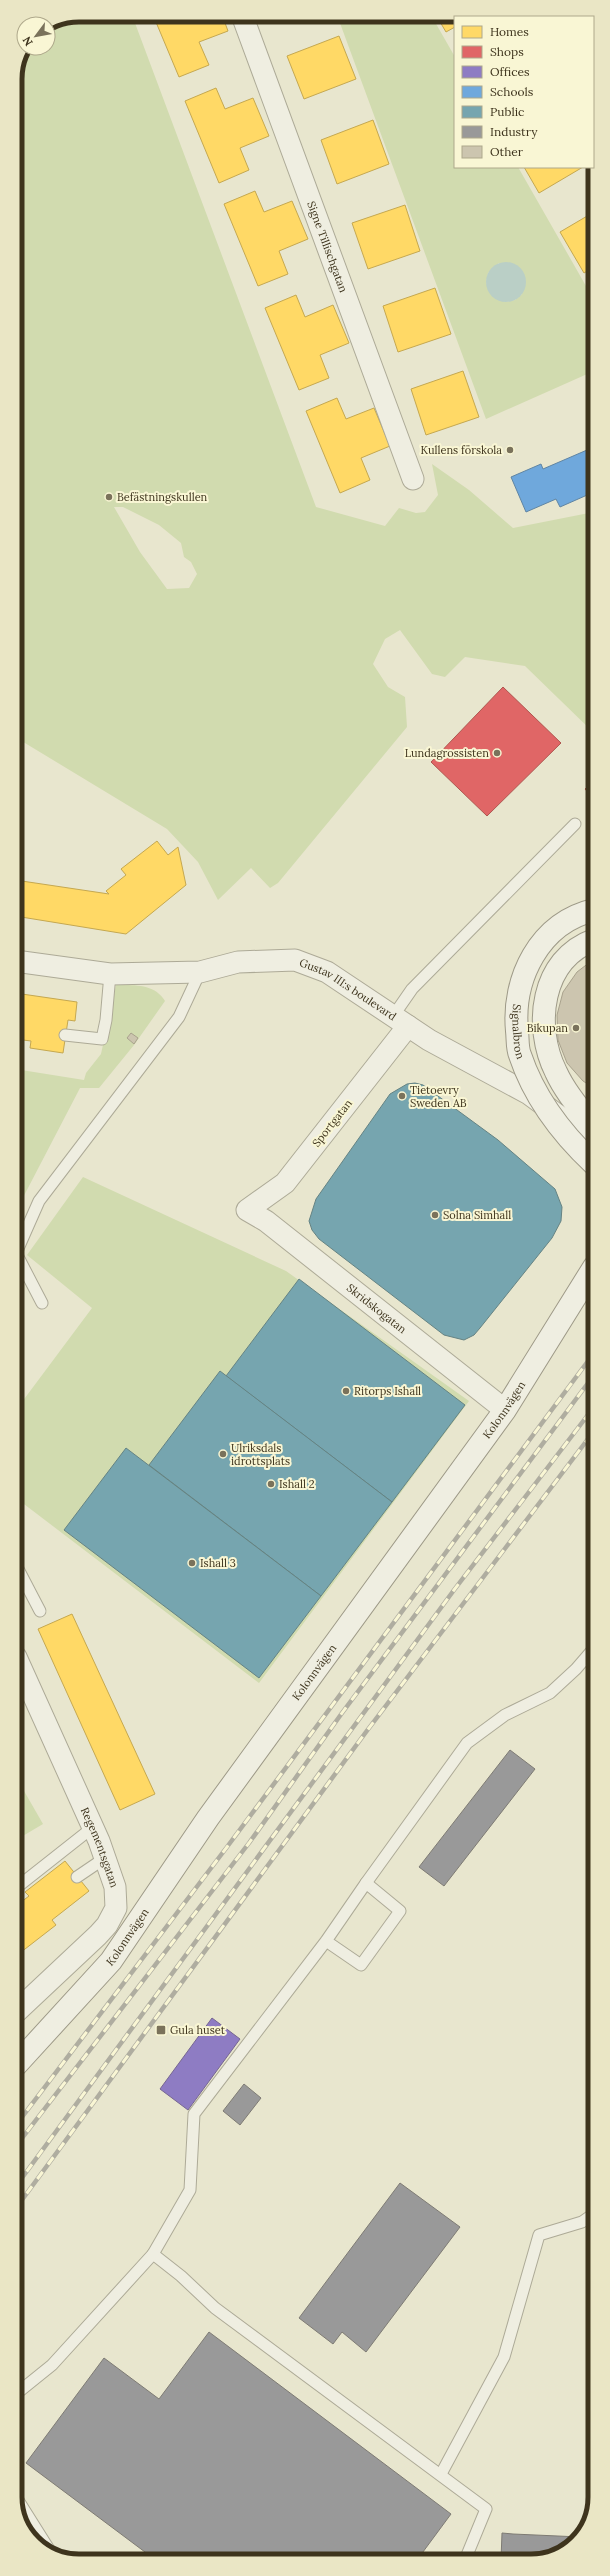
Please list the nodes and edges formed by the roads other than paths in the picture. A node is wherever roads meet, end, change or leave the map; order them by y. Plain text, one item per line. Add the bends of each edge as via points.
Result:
1 (245, 22) edge
2 (413, 478) dead end
3 (575, 824) dead end
4 (588, 913) edge
5 (588, 944) edge
6 (22, 962) edge
7 (200, 972) junction
8 (110, 974) junction
9 (401, 1020) junction
10 (66, 1035) dead end
11 (588, 1119) edge
12 (588, 1143) edge
13 (588, 1158) edge
14 (247, 1210) joint
15 (22, 1239) edge
16 (22, 1265) edge
17 (588, 1277) edge
18 (42, 1303) dead end
19 (505, 1410) junction
20 (22, 1576) edge
21 (40, 1611) dead end
22 (588, 1655) edge
23 (22, 1670) edge
24 (92, 1828) junction
25 (105, 1858) junction
26 (77, 1877) dead end
27 (22, 1883) edge
28 (366, 1883) junction
29 (326, 1941) junction
30 (22, 2006) edge
31 (22, 2058) edge
32 (588, 2218) edge
33 (153, 2254) junction
34 (22, 2389) edge
35 (441, 2474) junction
36 (23, 2508) edge
37 (45, 2542) edge
38 (467, 2554) edge

1 - 2 street, Signe Tillischgatan
3 - 9 lane via 412,989
4 - 13 street, Signalbron, bridge via 561,925 540,945 525,970 516,1017 519,1054 529,1080 559,1127
5 - 11 street, Signalbron via 565,958 552,976 543,1022 547,1048 556,1072
6 - 8 street, Gustav III:s boulevard
7 - 8 street, Gustav III:s boulevard
7 - 9 street, Gustav III:s boulevard via 238,962 295,960 327,972
7 - 15 lane via 180,1017 39,1201
8 - 10 lane via 102,1039
9 - 12 street, Gustav III:s boulevard via 454,1054 529,1094 563,1119
9 - 14 street, Sportgatan via 285,1183
14 - 19 street, Skridskogatan via 272,1226
16 - 18 lane
17 - 19 street, Kolonnvägen
19 - 31 street, Kolonnvägen via 208,1818 111,1961
20 - 21 lane
22 - 28 lane via 550,1693 505,1715 467,1743
23 - 24 street, Regementsgatan
24 - 25 street, Regementsgatan
24 - 27 lane
25 - 26 lane
25 - 30 street, Regementsgatan via 115,1887 116,1908 107,1925
28 - 29 lane
28 - 29 lane via 400,1911 362,1966
29 - 33 lane via 194,2114 190,2190
32 - 35 lane via 539,2235 504,2357
33 - 34 lane via 52,2365
33 - 35 lane via 215,2308
35 - 38 lane via 486,2509
36 - 37 lane

